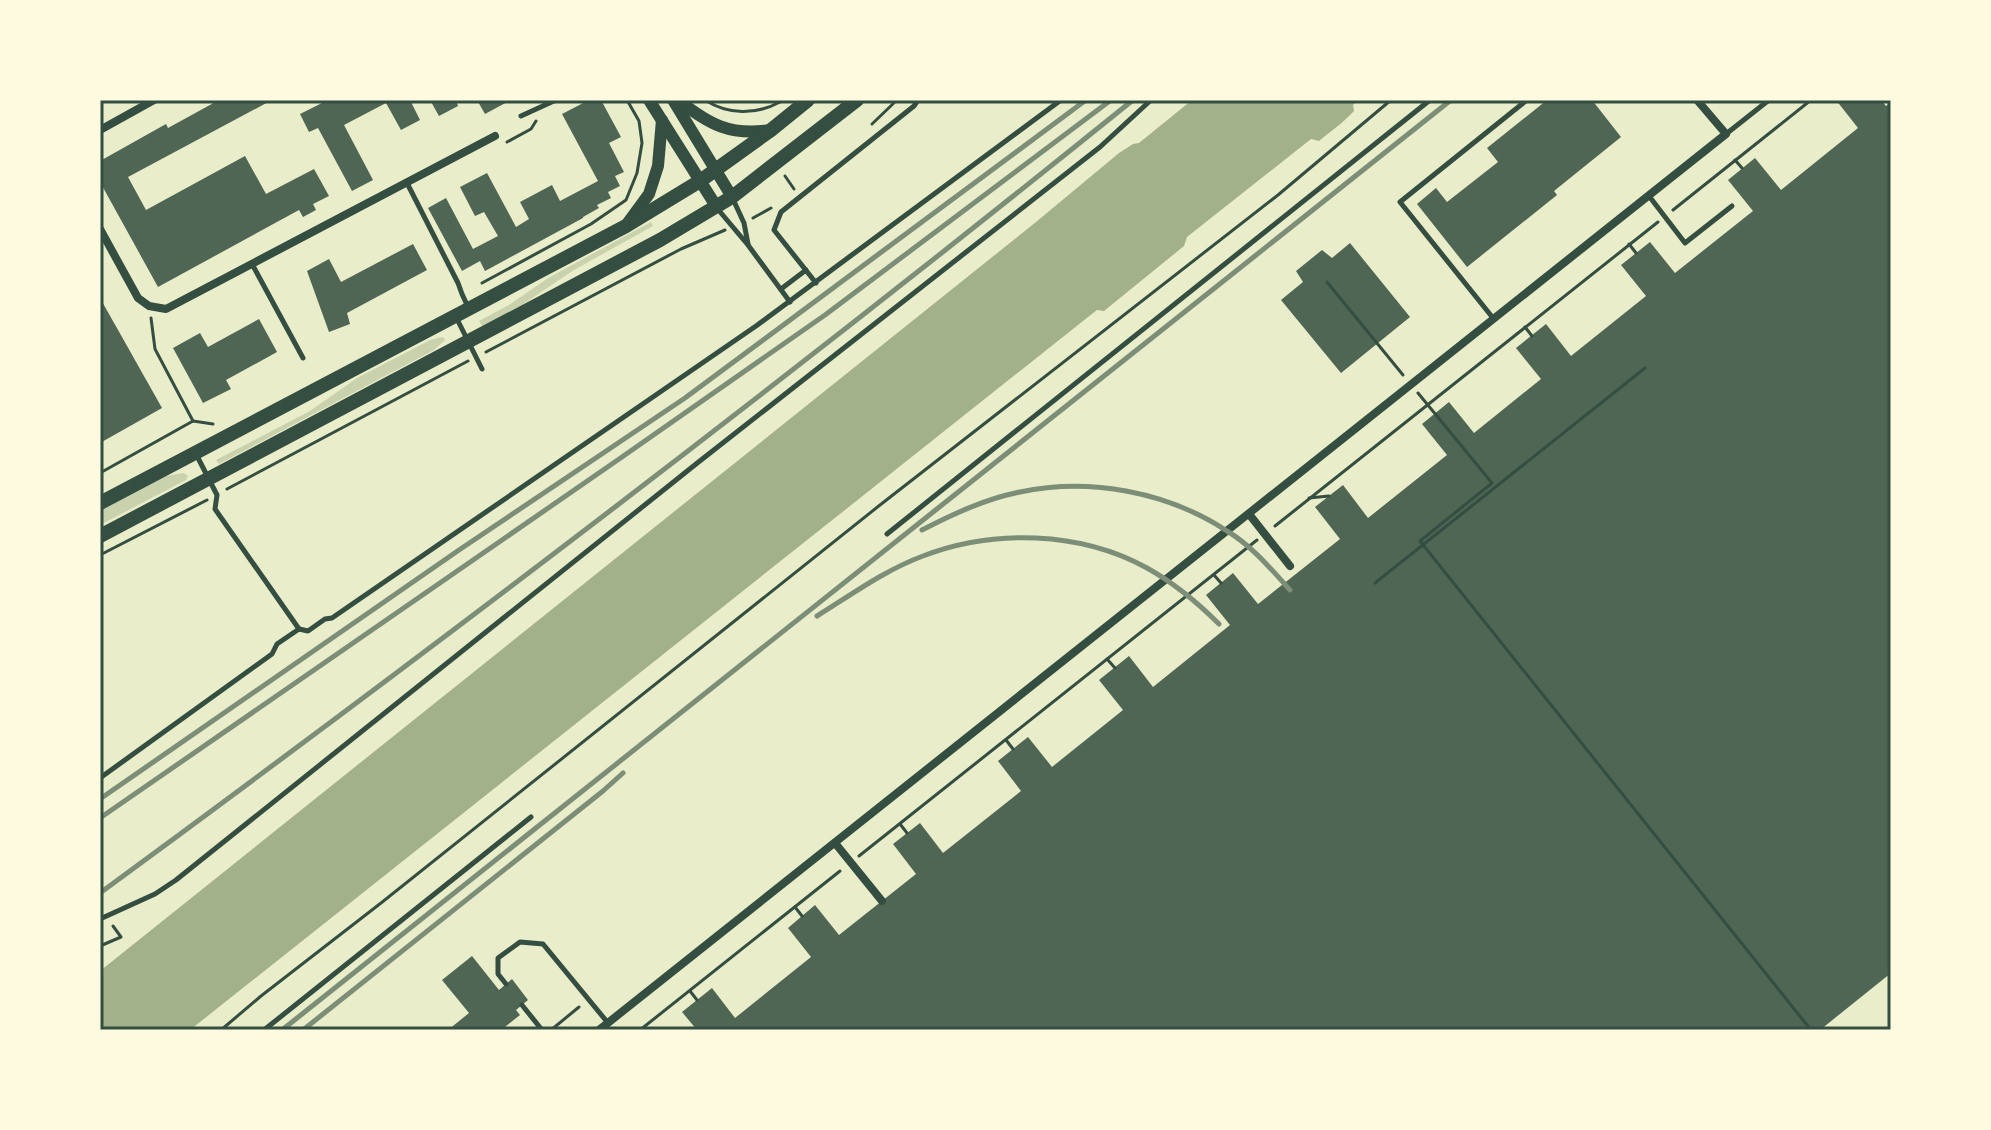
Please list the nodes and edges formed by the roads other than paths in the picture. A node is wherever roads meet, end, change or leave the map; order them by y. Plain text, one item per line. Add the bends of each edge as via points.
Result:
1 (154, 100) edge
2 (556, 100) edge
3 (649, 100) edge
4 (676, 100) edge
5 (808, 100) edge
6 (857, 100) edge
7 (918, 100) edge
8 (1061, 100) edge
9 (1151, 100) edge
10 (1430, 100) edge
11 (1527, 100) edge
12 (1697, 100) edge
13 (1769, 100) edge
14 (521, 116) dead end
15 (662, 120) junction
16 (100, 130) edge
17 (771, 130) junction
18 (1726, 134) junction
19 (495, 136) dead end
20 (715, 170) junction
21 (700, 181) junction
22 (407, 183) junction
23 (1649, 196) junction
24 (732, 197) junction
25 (716, 206) junction
26 (1732, 206) dead end
27 (626, 226) junction
28 (100, 229) edge
29 (748, 245) junction
30 (252, 264) junction
31 (806, 270) junction
32 (816, 283) junction
33 (781, 289) junction
34 (790, 302) junction
35 (462, 313) junction
36 (1494, 319) junction
37 (468, 342) junction
38 (303, 358) dead end
39 (482, 369) dead end
40 (195, 453) junction
41 (209, 478) junction
42 (100, 503) edge
43 (1249, 514) junction
44 (887, 534) dead end
45 (100, 536) edge
46 (1290, 566) dead end
47 (299, 629) junction
48 (100, 778) edge
49 (531, 817) dead end
50 (835, 843) junction
51 (882, 901) dead end
52 (100, 919) edge
53 (506, 984) dead end
54 (522, 1005) dead end
55 (608, 1023) junction
56 (264, 1030) edge
57 (542, 1030) edge
58 (599, 1030) edge

1 - 16 street
2 - 14 lane
3 - 15 street
4 - 17 street via 732,131
4 - 20 street
5 - 17 main road
6 - 24 main road
7 - 31 lane via 781,212 774,230
8 - 32 lane
9 - 52 lane via 1100,147 176,880
10 - 44 lane
11 - 36 lane via 1400,202
12 - 18 street
13 - 18 lane
15 - 21 street
15 - 27 street via 658,166 649,194
17 - 20 main road
18 - 23 street
19 - 22 street
20 - 21 main road
20 - 24 street
21 - 25 street
21 - 27 main road
22 - 30 street
22 - 35 lane via 458,283
23 - 26 lane via 1685,243
23 - 36 street
24 - 25 main road
24 - 29 lane
25 - 29 lane
25 - 37 main road
27 - 35 main road
28 - 30 street via 138,298 149,306 166,309
29 - 33 lane
30 - 38 lane
31 - 32 lane
31 - 33 lane
32 - 34 lane
33 - 34 lane
34 - 47 lane via 332,618 308,631
35 - 37 lane
35 - 40 main road
36 - 43 street
37 - 39 lane
37 - 41 main road
40 - 41 lane
40 - 42 main road
41 - 45 main road
41 - 47 lane via 217,495 215,509
43 - 46 street
43 - 50 street
47 - 48 lane
49 - 56 lane
50 - 51 street
50 - 55 street
53 - 55 lane via 498,974 498,958 520,942 543,944
54 - 57 lane
55 - 58 street

